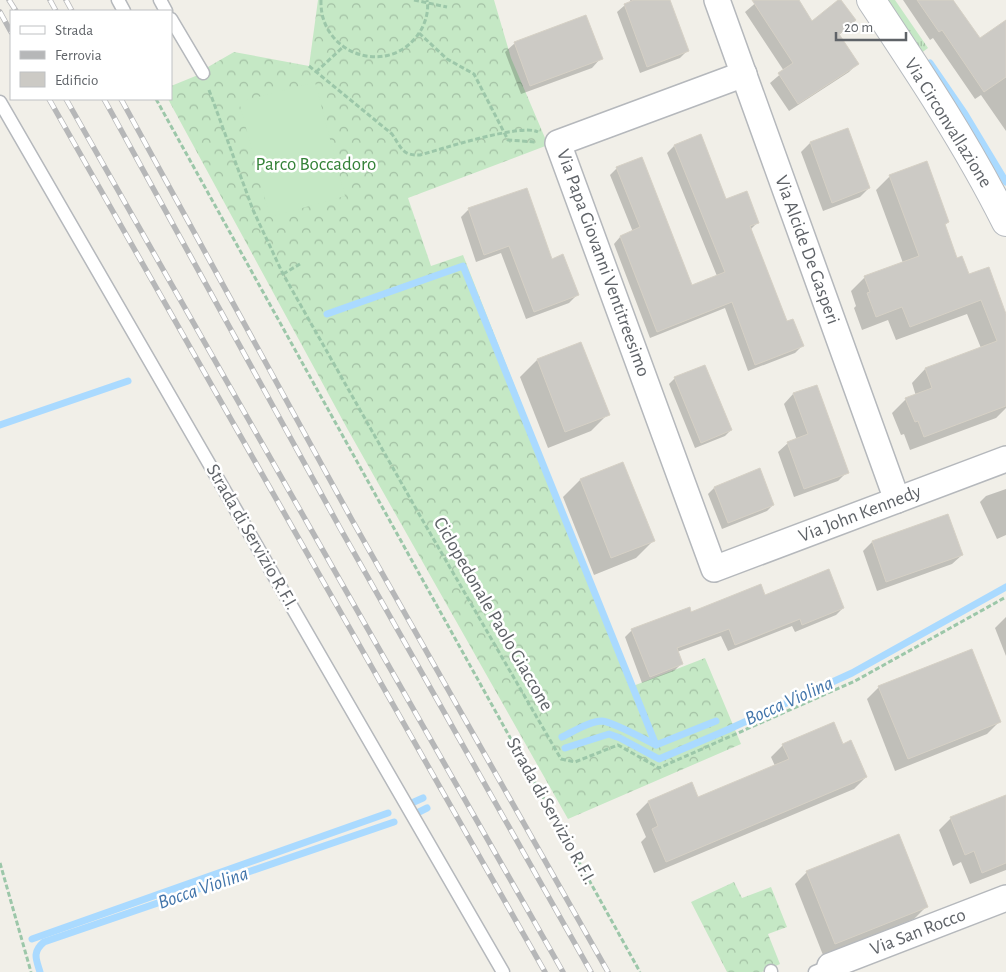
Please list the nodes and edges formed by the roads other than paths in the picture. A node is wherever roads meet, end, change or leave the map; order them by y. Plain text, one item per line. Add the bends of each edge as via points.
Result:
1 (717, 0) edge
2 (871, 0) edge
3 (172, 21) edge
4 (203, 73) road end
5 (744, 74) junction
6 (0, 102) edge
7 (1006, 222) edge
8 (1006, 459) edge
9 (897, 500) junction
10 (714, 569) joint
11 (1006, 898) edge
12 (823, 969) edge
13 (503, 972) edge

1 - 5 street, Via Alcide De Gasperi
2 - 7 street, Via Circonvallazione via 955,130
3 - 4 lane
5 - 9 street, Via Alcide De Gasperi
5 - 10 street, Via Papa Giovanni Ventitreesimo via 558,143
6 - 13 lane, Strada di Servizio R.F.I.
8 - 9 street, Via John Kennedy
9 - 10 street, Via John Kennedy
11 - 12 street, Via San Rocco

